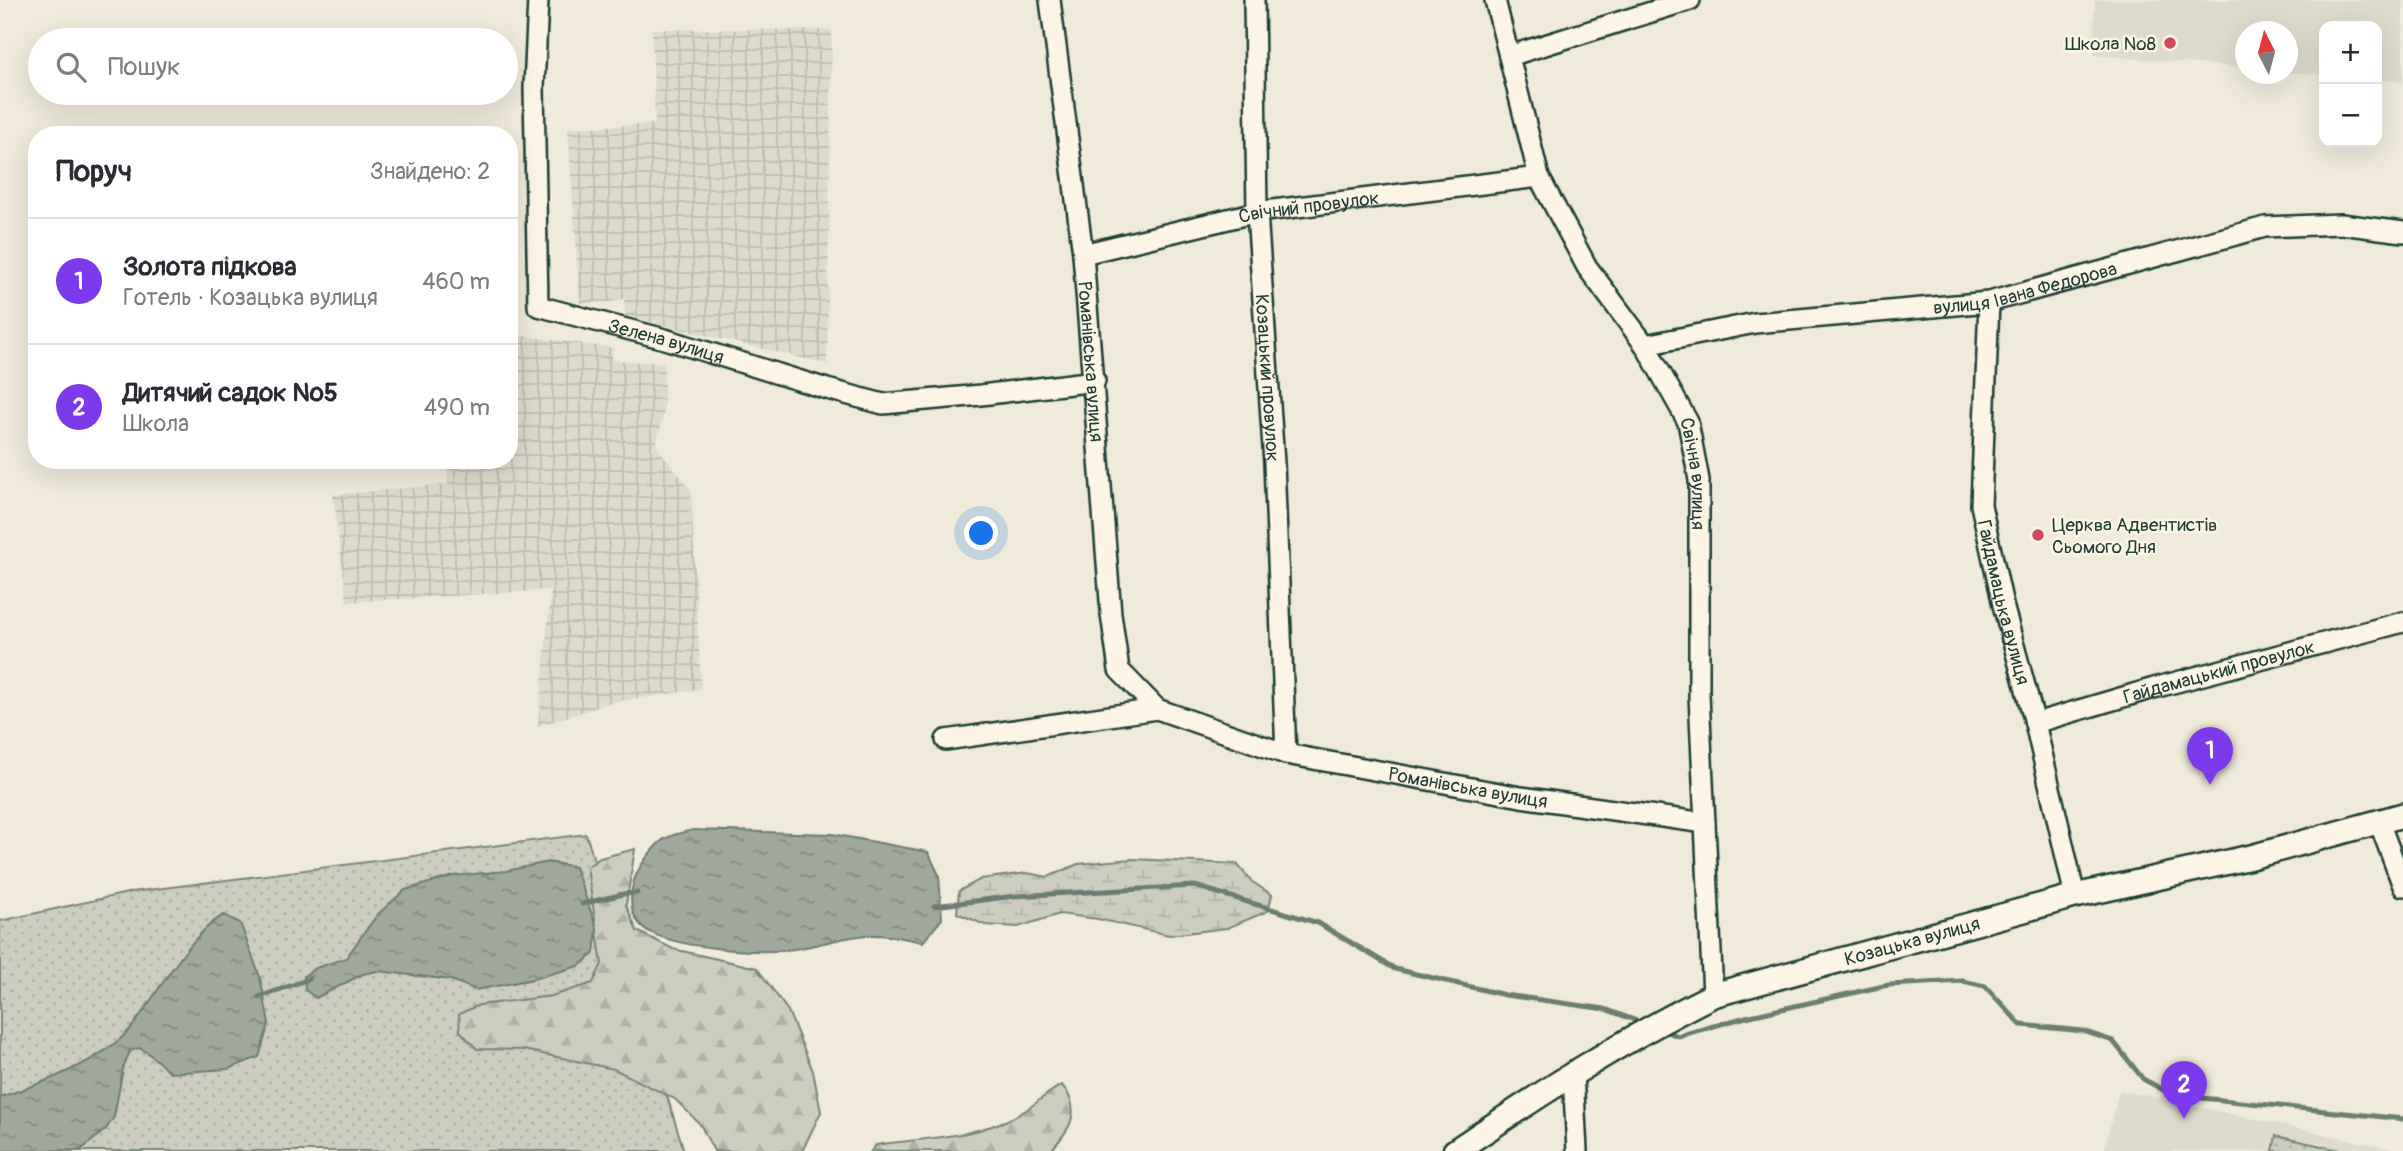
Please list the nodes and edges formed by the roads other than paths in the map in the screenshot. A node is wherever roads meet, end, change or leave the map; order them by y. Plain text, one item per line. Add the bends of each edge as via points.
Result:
1 (538, 0) edge
2 (1050, 0) edge
3 (1254, 0) edge
4 (1495, 0) edge
5 (1690, 0) edge
6 (1509, 56) junction
7 (1539, 177) junction
8 (1257, 212) junction
9 (2403, 232) edge
10 (1083, 254) junction
11 (1989, 302) junction
12 (1645, 345) junction
13 (1095, 381) junction
14 (2403, 622) edge
15 (1157, 709) junction
16 (2035, 723) junction
17 (946, 740) dead end
18 (1286, 754) junction
19 (2403, 815) edge
20 (2379, 822) junction
21 (1705, 823) junction
22 (2403, 886) edge
23 (2075, 896) junction
24 (1713, 995) junction
25 (1573, 1073) junction
26 (1455, 1151) edge
27 (1577, 1151) edge

1 - 13 street, Зелена вулиця via 534,88 538,306 883,404
2 - 10 street, Романівська вулиця
3 - 8 street, Козацький провулок
4 - 6 street, Свічна вулиця
5 - 6 street
6 - 7 street, Свічна вулиця
7 - 8 street, Свічний провулок
7 - 12 street, Свічна вулиця via 1587,267
8 - 10 street, Свічний провулок
8 - 18 street, Козацький провулок via 1274,463
9 - 11 street, вулиця Івана Федорова via 2341,224 2265,227
10 - 13 street, Романівська вулиця
11 - 12 street, вулиця Івана Федорова via 1755,323
11 - 16 street, Гайдамацька вулиця via 1981,505
12 - 21 street, Свічна вулиця via 1688,422 1699,480 1699,695
13 - 15 street, Романівська вулиця via 1119,670
14 - 16 street, Гайдамацький провулок
15 - 17 street, Романівська вулиця
15 - 18 street, Романівська вулиця
16 - 23 street, Гайдамацька вулиця
18 - 21 street, Романівська вулиця via 1521,797
19 - 20 main road, Козацька вулиця
20 - 22 street
20 - 23 main road, Козацька вулиця via 2251,857
21 - 24 street, Свічна вулиця
23 - 24 main road, Козацька вулиця
24 - 25 main road, Козацька вулиця
25 - 26 main road, Козацька вулиця
25 - 27 street

